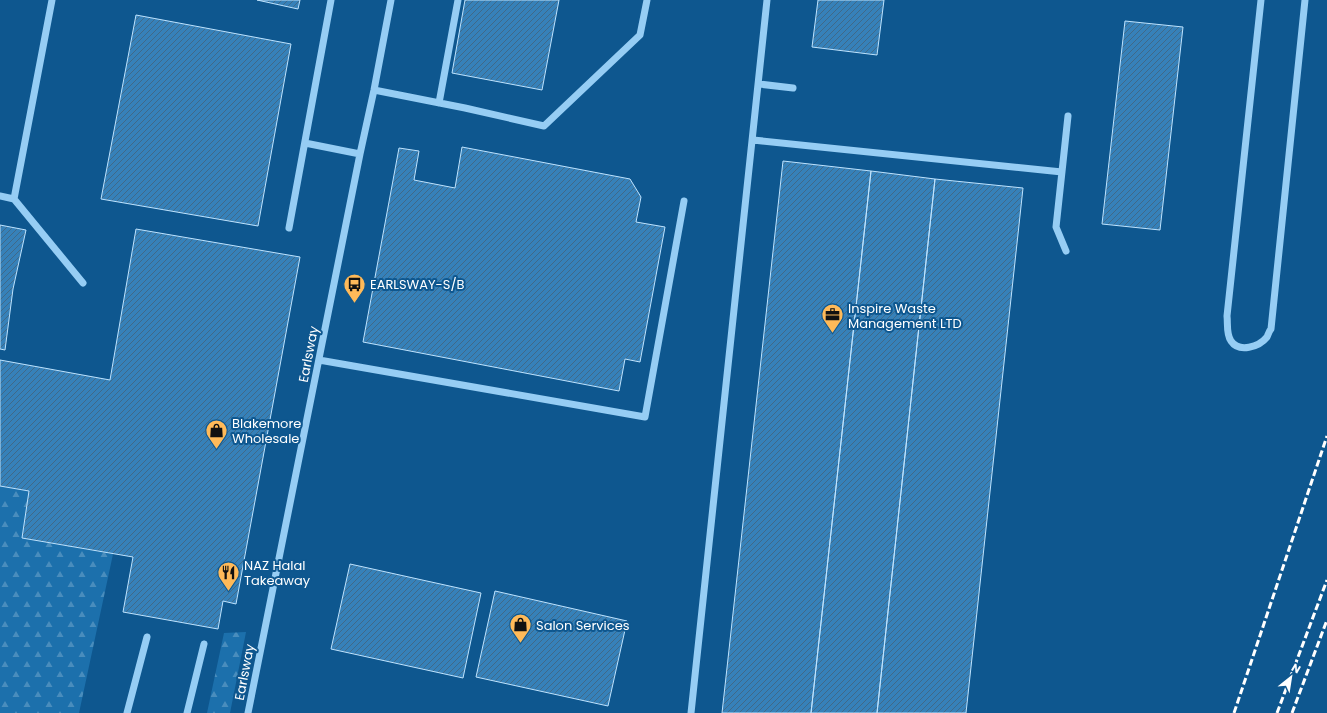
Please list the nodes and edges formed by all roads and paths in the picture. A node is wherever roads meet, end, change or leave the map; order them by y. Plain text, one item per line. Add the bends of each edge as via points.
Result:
1 (50, 0) edge
2 (331, 0) edge
3 (392, 0) edge
4 (458, 0) edge
5 (647, 0) edge
6 (767, 0) edge
7 (1260, 0) edge
8 (1305, 0) edge
9 (759, 84) junction
10 (793, 88) dead end
11 (374, 90) junction
12 (439, 103) junction
13 (1068, 116) dead end
14 (752, 140) junction
15 (305, 143) junction
16 (360, 154) junction
17 (1062, 172) junction
18 (0, 196) edge
19 (14, 200) junction
20 (684, 201) dead end
21 (289, 228) dead end
22 (1066, 251) dead end
23 (84, 283) dead end
24 (319, 360) junction
25 (147, 637) dead end
26 (204, 644) dead end
27 (127, 713) edge
28 (187, 713) edge
29 (248, 713) edge
30 (691, 713) edge

1 - 19 street
2 - 15 street
3 - 11 street, Earlsway
4 - 12 street
5 - 12 street via 640,35 544,126
6 - 9 street
7 - 8 street via 1227,316 1230,340 1239,348 1254,346 1267,337 1271,329
9 - 10 street
9 - 14 street
11 - 12 street
11 - 16 street, Earlsway
13 - 17 street
14 - 17 street
14 - 30 street
15 - 16 street
15 - 21 street
16 - 24 street, Earlsway
17 - 22 street via 1056,227
18 - 19 street
19 - 23 street
20 - 24 street via 645,418
24 - 29 street, Earlsway
25 - 27 street
26 - 28 street

